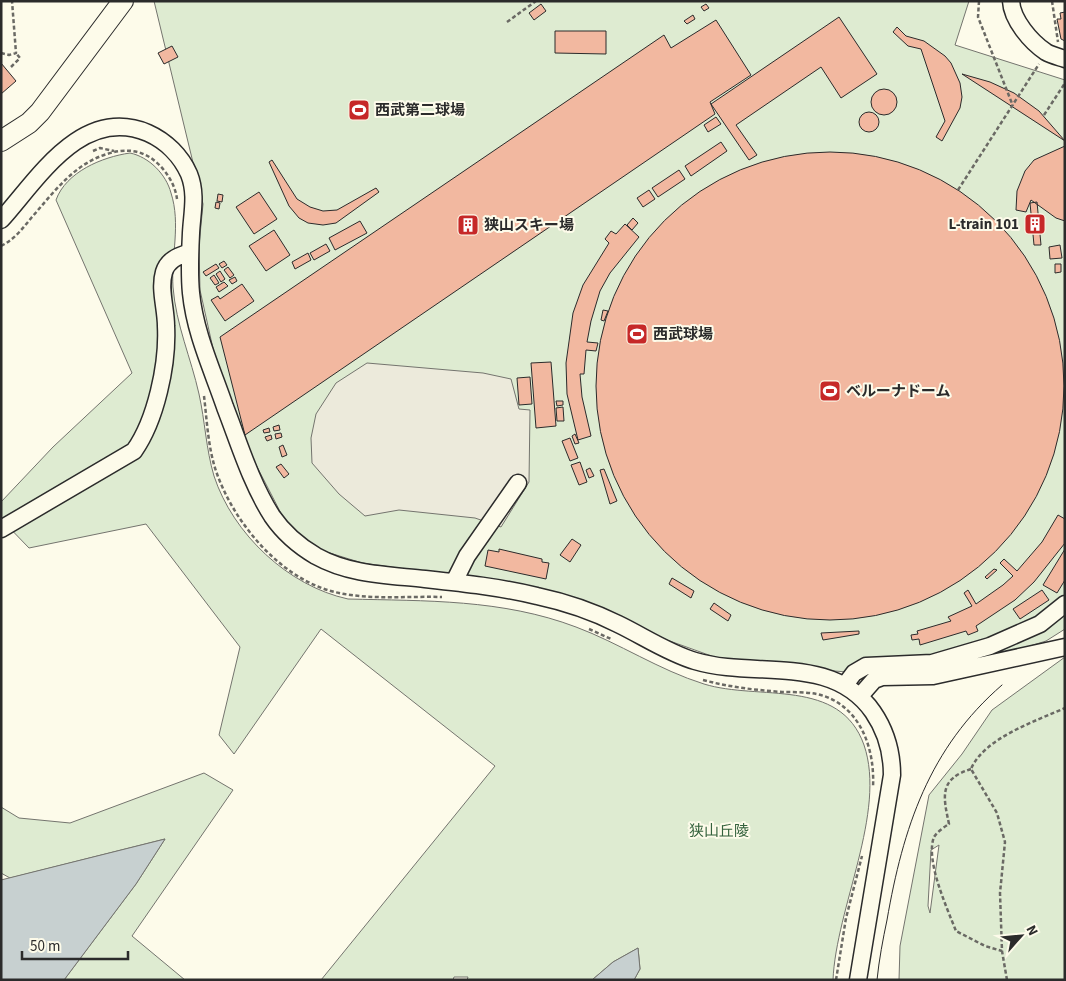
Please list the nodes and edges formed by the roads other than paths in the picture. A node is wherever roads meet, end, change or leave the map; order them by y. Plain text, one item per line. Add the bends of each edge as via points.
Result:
1 (123, 1) edge
2 (1011, 1) edge
3 (1065, 59) edge
4 (1, 141) edge
5 (1, 220) edge
6 (190, 252) junction
7 (518, 484) dead end
8 (1, 529) edge
9 (454, 582) junction
10 (1065, 604) edge
11 (1065, 647) edge
12 (845, 685) junction
13 (860, 696) junction
14 (858, 980) edge

1 - 4 main road via 40,112
2 - 3 street via 1025,32 1047,52
5 - 6 street via 65,148 91,132 128,128 143,131 165,143 189,173 194,199
6 - 8 street via 174,258 164,271 166,338 163,368 144,437 134,451
6 - 9 street via 191,292 201,340 253,478 278,524 304,548 342,567
7 - 9 street via 467,556
9 - 12 street via 536,596 582,609 696,661 737,669 811,673
10 - 12 street via 1040,624 990,646 932,663 866,666 854,673
11 - 13 street via 933,676 882,677 874,680
12 - 13 street
13 - 14 street via 880,723 890,750 892,774

